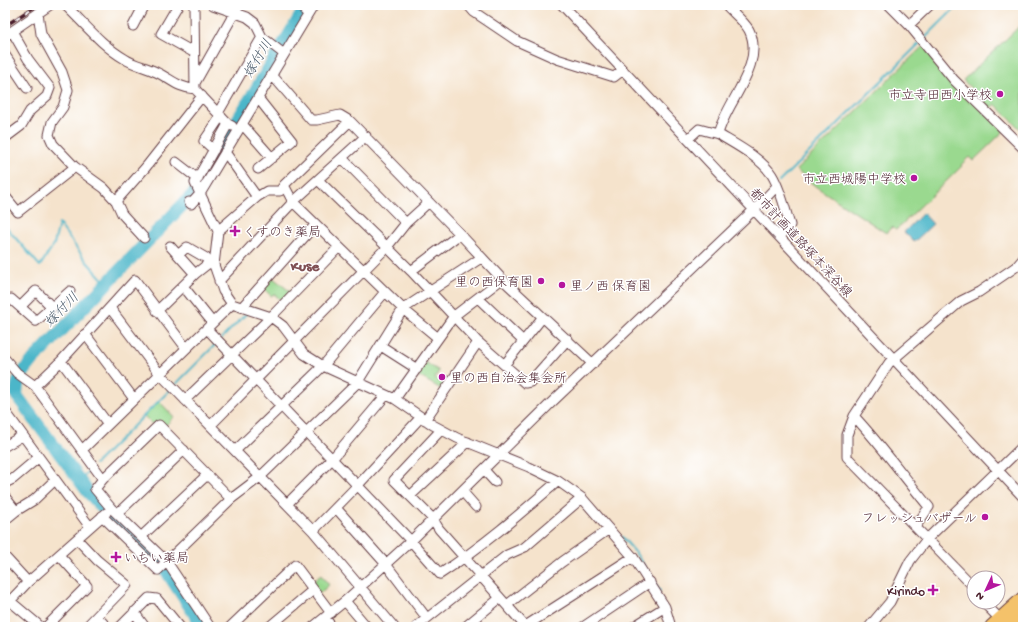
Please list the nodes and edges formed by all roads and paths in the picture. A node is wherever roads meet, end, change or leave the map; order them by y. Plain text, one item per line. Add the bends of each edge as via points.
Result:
1 (49, 5) edge
2 (65, 5) edge
3 (144, 5) edge
4 (178, 5) edge
5 (194, 5) edge
6 (214, 5) edge
7 (314, 5) edge
8 (468, 5) edge
9 (562, 5) edge
10 (726, 5) edge
11 (889, 5) edge
12 (930, 5) edge
13 (299, 6) edge
14 (237, 9) edge
15 (38, 13) junction
16 (308, 14) junction
17 (909, 25) junction
18 (133, 26) dead end
19 (8, 33) edge
20 (262, 37) junction
21 (193, 52) junction
22 (284, 54) junction
23 (5, 55) edge
24 (8, 66) edge
25 (623, 70) junction
26 (272, 74) junction
27 (195, 86) junction
28 (27, 88) dead end
29 (202, 96) junction
30 (258, 98) junction
31 (219, 115) junction
32 (350, 121) junction
33 (228, 124) junction
34 (241, 126) junction
35 (718, 134) junction
36 (366, 136) junction
37 (5, 138) edge
38 (688, 139) junction
39 (1023, 148) edge
40 (214, 150) junction
41 (226, 152) junction
42 (272, 158) junction
43 (342, 158) junction
44 (176, 162) dead end
45 (75, 167) junction
46 (258, 169) dead end
47 (318, 180) junction
48 (196, 181) junction
49 (284, 185) junction
50 (776, 186) junction
51 (200, 194) junction
52 (5, 196) edge
53 (257, 197) junction
54 (116, 202) junction
55 (189, 202) dead end
56 (293, 202) junction
57 (429, 202) junction
58 (754, 210) junction
59 (406, 223) junction
60 (316, 224) junction
61 (218, 231) junction
62 (460, 234) junction
63 (779, 236) junction
64 (144, 238) dead end
65 (170, 246) dead end
66 (387, 246) junction
67 (338, 247) junction
68 (178, 255) junction
69 (481, 258) junction
70 (1023, 259) edge
71 (212, 264) junction
72 (364, 270) junction
73 (411, 270) junction
74 (195, 274) junction
75 (502, 279) junction
76 (218, 281) junction
77 (183, 286) junction
78 (70, 291) dead end
79 (430, 291) junction
80 (385, 292) junction
81 (478, 298) junction
82 (5, 300) edge
83 (232, 304) junction
84 (20, 306) junction
85 (52, 307) junction
86 (242, 307) junction
87 (110, 308) junction
88 (403, 309) junction
89 (157, 311) junction
90 (454, 316) junction
91 (271, 317) junction
92 (542, 318) junction
93 (209, 325) junction
94 (85, 334) junction
95 (438, 338) junction
96 (568, 339) junction
97 (522, 340) junction
98 (294, 342) junction
99 (478, 342) junction
100 (381, 346) junction
101 (186, 348) junction
102 (231, 355) junction
103 (5, 359) edge
104 (894, 359) junction
105 (61, 361) junction
106 (505, 364) junction
107 (593, 364) junction
108 (323, 366) junction
109 (417, 369) junction
110 (159, 374) junction
111 (256, 381) junction
112 (357, 383) junction
113 (36, 386) junction
114 (391, 397) junction
115 (134, 399) junction
116 (185, 400) junction
117 (280, 406) junction
118 (5, 411) edge
119 (854, 416) junction
120 (423, 418) junction
121 (108, 424) junction
122 (210, 425) junction
123 (441, 430) junction
124 (306, 432) junction
125 (22, 436) junction
126 (468, 442) junction
127 (5, 446) edge
128 (1023, 446) edge
129 (82, 450) junction
130 (184, 450) junction
131 (236, 450) junction
132 (498, 456) junction
133 (38, 458) junction
134 (333, 458) junction
135 (484, 470) junction
136 (997, 470) junction
137 (207, 475) junction
138 (260, 477) junction
139 (103, 479) junction
140 (55, 480) junction
141 (558, 481) junction
142 (495, 482) dead end
143 (5, 483) edge
144 (358, 485) junction
145 (462, 492) junction
146 (410, 496) junction
147 (5, 498) edge
148 (582, 498) junction
149 (1023, 498) edge
150 (231, 499) junction
151 (287, 504) junction
152 (476, 506) dead end
153 (336, 508) junction
154 (16, 511) junction
155 (114, 511) junction
156 (102, 516) junction
157 (433, 519) junction
158 (5, 520) edge
159 (90, 527) junction
160 (917, 528) junction
161 (609, 529) junction
162 (313, 530) junction
163 (142, 536) junction
164 (77, 539) junction
165 (927, 539) junction
166 (411, 540) junction
167 (59, 555) junction
168 (5, 557) edge
169 (633, 557) junction
170 (464, 558) junction
171 (167, 562) junction
172 (385, 563) junction
173 (480, 576) junction
174 (966, 580) edge
175 (28, 582) junction
176 (650, 582) junction
177 (360, 586) junction
178 (313, 590) junction
179 (500, 598) junction
180 (1023, 599) edge
181 (345, 601) junction
182 (8, 602) edge
183 (507, 605) junction
184 (665, 607) junction
185 (991, 610) edge
186 (993, 610) edge
187 (134, 612) junction
188 (1023, 614) edge
189 (328, 615) junction
190 (97, 617) junction
191 (426, 618) junction
192 (1000, 621) edge
193 (30, 624) edge
194 (41, 627) edge
195 (46, 627) edge
196 (86, 627) edge
197 (107, 627) edge
198 (120, 627) edge
199 (145, 627) edge
200 (180, 627) edge
201 (210, 627) edge
202 (230, 627) edge
203 (269, 627) edge
204 (313, 627) edge
205 (332, 627) edge
206 (367, 627) edge
207 (394, 627) edge
208 (416, 627) edge
209 (464, 627) edge
210 (526, 627) edge
211 (583, 627) edge
212 (633, 627) edge
213 (671, 627) edge
214 (869, 627) edge

1 - 15 street
2 - 27 street via 111,50 122,57 157,72 168,81 186,88
3 - 18 street
4 - 21 street via 161,34
5 - 21 street
6 - 14 street
7 - 16 street
8 - 25 street via 474,12 517,41 557,59 614,77
9 - 25 street, 都市計画道路塚本深谷線
10 - 35 street via 749,30 755,50 744,82
11 - 17 street
12 - 17 street
13 - 16 street
14 - 20 street via 255,23
14 - 27 street
15 - 19 street
15 - 45 street via 41,34 62,72 68,90 63,107 52,122 49,135 53,144
16 - 22 street
17 - 39 street via 954,80
19 - 37 street via 50,88 48,96 30,111 21,126
20 - 22 street
20 - 31 street
21 - 27 street
22 - 26 street
23 - 24 street
24 - 28 street
25 - 38 street, 都市計画道路塚本深谷線
26 - 30 street
26 - 32 street via 311,120 340,115
27 - 29 street
29 - 31 street
29 - 54 street
30 - 34 street
30 - 42 street via 292,141
31 - 33 street
31 - 40 street via 204,141
32 - 36 street
32 - 49 street
33 - 34 street
33 - 40 street
34 - 41 street
34 - 42 street
35 - 38 street via 699,129
35 - 50 street via 765,167
36 - 43 street
36 - 57 street
38 - 58 street, 都市計画道路塚本深谷線
40 - 48 street
41 - 51 street
41 - 53 street
42 - 46 street
43 - 47 street
43 - 59 street
44 - 48 street
45 - 52 street via 18,212
45 - 54 street via 104,188
47 - 56 street
47 - 66 street
48 - 51 street
49 - 53 street via 280,191 267,190
49 - 56 street
50 - 58 street
50 - 63 street via 790,225
51 - 55 street via 191,204
51 - 61 street
53 - 61 street
54 - 64 street via 122,214
56 - 60 street
56 - 76 street
57 - 59 street
57 - 62 street
58 - 63 street, 都市計画道路塚本深谷線
58 - 107 street
59 - 66 street
60 - 67 street
60 - 86 street
61 - 71 street
62 - 69 street
62 - 73 street
63 - 104 street, 都市計画道路塚本深谷線
65 - 68 street
66 - 72 street
66 - 73 street
67 - 72 street
67 - 91 street
68 - 71 street via 187,247
68 - 74 street
69 - 75 street
69 - 79 street
70 - 104 street via 979,292 961,301
71 - 74 street
71 - 76 street
72 - 80 street
72 - 98 street
73 - 79 street
74 - 77 street
75 - 81 street
75 - 92 street
76 - 83 street
77 - 89 street
77 - 93 street
78 - 85 street
79 - 88 street
79 - 90 street
80 - 88 street
80 - 108 street
81 - 90 street
81 - 97 street
82 - 84 street via 11,299
83 - 86 street
83 - 93 street
84 - 85 street via 36,321
84 - 85 street via 36,291
86 - 91 street
87 - 89 street via 135,280
87 - 94 street
87 - 110 street
88 - 95 street
88 - 100 street
89 - 101 street
90 - 95 street
90 - 99 street
91 - 98 street via 282,326
91 - 102 street
92 - 96 street
92 - 97 street
93 - 101 street
93 - 102 street
94 - 105 street
94 - 115 street
95 - 109 street
96 - 106 street via 530,382 525,383
96 - 107 street
97 - 106 street
98 - 108 street via 304,354
98 - 111 street
99 - 106 street
99 - 120 street
100 - 109 street
100 - 112 street
101 - 110 street
102 - 111 street
102 - 116 street
103 - 113 street
104 - 119 street
104 - 136 street, 都市計画道路塚本深谷線
105 - 113 street
105 - 121 street
107 - 132 street
108 - 112 street
108 - 117 street
109 - 114 street
110 - 115 street
110 - 116 street
111 - 117 street
111 - 122 street
112 - 114 street
112 - 124 street
113 - 129 street
114 - 120 street
114 - 134 street
115 - 121 street
116 - 122 street
117 - 124 street
117 - 131 street
118 - 125 street
119 - 160 street via 885,450 929,507
119 - 160 street via 847,435 846,457
120 - 123 street
120 - 144 street
121 - 129 street
122 - 131 street
123 - 126 street
123 - 146 street via 394,480
124 - 134 street
124 - 138 street
125 - 127 street
125 - 133 street
126 - 132 street
126 - 146 street
128 - 136 street
129 - 139 street
130 - 137 street
130 - 139 street via 159,425
130 - 155 street
131 - 138 street
132 - 135 street
132 - 141 street
133 - 140 street
133 - 143 street via 14,479
134 - 144 street
134 - 151 street
135 - 142 street
135 - 145 street
136 - 149 street, 都市計画道路塚本深谷線
136 - 165 street
137 - 150 street
137 - 163 street
138 - 150 street
138 - 151 street
139 - 155 street via 95,489
140 - 154 street via 34,500
140 - 159 street
141 - 148 street
141 - 170 street
144 - 153 street
144 - 166 street
145 - 152 street
145 - 157 street
146 - 157 street
147 - 154 street
148 - 161 street
148 - 173 street via 525,547 507,555
150 - 171 street
151 - 162 street
153 - 162 street
153 - 172 street
154 - 158 street
155 - 156 street
155 - 163 street
156 - 159 street
156 - 171 street via 158,570
157 - 166 street
157 - 170 street
159 - 164 street
160 - 165 street
161 - 169 street
161 - 183 street
162 - 177 street
163 - 171 street
164 - 167 street
164 - 190 street via 127,585
165 - 174 street
165 - 214 street via 910,562 890,602
166 - 170 street via 440,574
166 - 172 street
167 - 175 street
167 - 195 street via 88,586
168 - 175 street
169 - 176 street
169 - 210 street
170 - 173 street
171 - 201 street
172 - 177 street
172 - 191 street
173 - 179 street
173 - 191 street
175 - 182 street
176 - 184 street
176 - 211 street
177 - 181 street
177 - 207 street
178 - 189 street
178 - 202 street via 295,565
178 - 203 street
179 - 183 street
179 - 209 street
180 - 192 highway
181 - 189 street
181 - 206 street
182 - 193 street
183 - 210 street
184 - 212 street
184 - 213 street
185 - 192 street
186 - 192 street
187 - 198 street
187 - 199 street
187 - 200 street via 149,598 157,599
188 - 192 highway
189 - 204 street
189 - 205 street
190 - 196 street
190 - 197 street
191 - 208 street
193 - 194 street

